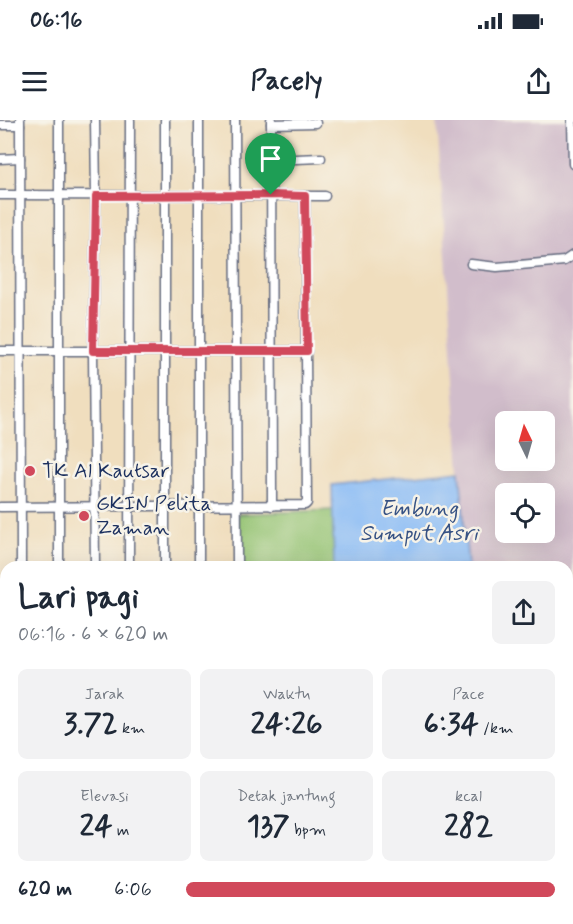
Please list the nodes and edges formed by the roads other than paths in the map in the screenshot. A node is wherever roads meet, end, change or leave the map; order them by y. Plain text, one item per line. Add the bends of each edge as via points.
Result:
1 (59, 120) edge
2 (95, 120) edge
3 (130, 120) edge
4 (165, 120) edge
5 (199, 120) edge
6 (235, 120) edge
7 (572, 120) edge
8 (20, 122) edge
9 (271, 122) edge
10 (316, 123) dead end
11 (0, 125) edge
12 (573, 136) edge
13 (20, 158) junction
14 (321, 158) dead end
15 (0, 159) edge
16 (271, 160) junction
17 (573, 164) edge
18 (0, 195) edge
19 (20, 195) junction
20 (271, 195) junction
21 (60, 196) junction
22 (96, 196) junction
23 (130, 196) junction
24 (164, 196) junction
25 (198, 196) junction
26 (235, 196) junction
27 (305, 196) junction
28 (325, 196) dead end
29 (573, 255) edge
30 (471, 264) dead end
31 (128, 350) junction
32 (235, 350) junction
33 (0, 351) edge
34 (20, 351) junction
35 (59, 351) junction
36 (93, 351) junction
37 (163, 351) junction
38 (198, 351) junction
39 (307, 351) junction
40 (270, 352) junction
41 (21, 506) junction
42 (272, 506) junction
43 (0, 507) edge
44 (58, 507) junction
45 (129, 507) junction
46 (164, 507) junction
47 (199, 507) junction
48 (237, 507) junction
49 (95, 508) junction
50 (21, 561) edge
51 (59, 561) edge
52 (95, 561) edge
53 (129, 561) edge
54 (165, 561) edge
55 (199, 561) edge
56 (237, 561) edge

1 - 21 street
2 - 22 street
3 - 23 street
4 - 24 street
5 - 25 street
6 - 26 street
7 - 12 street
8 - 11 street
8 - 13 street
9 - 10 street
9 - 16 street
12 - 17 street
13 - 15 street
13 - 19 street
14 - 16 street
16 - 20 street
18 - 19 street
19 - 21 street
19 - 34 street
20 - 26 street
20 - 27 street
20 - 40 street
21 - 22 street
21 - 35 street
22 - 23 street
22 - 36 street
23 - 24 street
23 - 31 street
24 - 25 street
24 - 37 street
25 - 26 street
25 - 38 street
26 - 32 street
27 - 28 street
27 - 39 street
29 - 30 street via 564,261 497,267
31 - 36 street
31 - 37 street
31 - 45 street
32 - 38 street
32 - 40 street
32 - 48 street
33 - 34 street
34 - 35 street
34 - 41 street
35 - 36 street
35 - 44 street
36 - 49 street
37 - 38 street
37 - 46 street
38 - 47 street
39 - 40 street
39 - 42 street via 307,503
40 - 42 street
41 - 43 street
41 - 44 street
41 - 50 street
42 - 48 street
44 - 49 street
44 - 51 street
45 - 46 street
45 - 49 street
45 - 53 street
46 - 47 street
46 - 54 street
47 - 48 street
47 - 55 street
48 - 56 street
49 - 52 street

